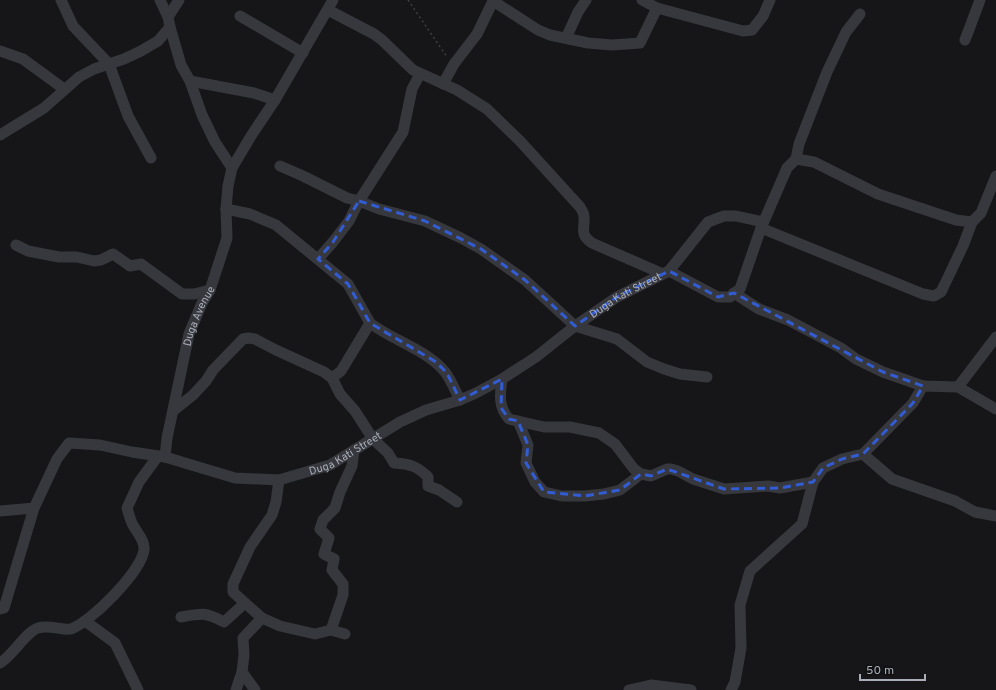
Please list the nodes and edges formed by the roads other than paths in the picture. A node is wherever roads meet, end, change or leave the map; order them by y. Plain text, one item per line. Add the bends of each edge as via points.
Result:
1 (61, 0) edge
2 (160, 0) edge
3 (179, 0) edge
4 (586, 0) edge
5 (642, 0) edge
6 (770, 0) edge
7 (980, 0) edge
8 (331, 5) edge
9 (657, 8) junction
10 (860, 14) dead end
11 (240, 16) dead end
12 (169, 22) junction
13 (566, 38) junction
14 (965, 40) dead end
15 (0, 51) edge
16 (303, 53) junction
17 (108, 64) junction
18 (420, 74) junction
19 (190, 81) junction
20 (443, 84) junction
21 (64, 89) junction
22 (275, 100) junction
23 (0, 135) edge
24 (151, 158) dead end
25 (796, 159) junction
26 (280, 166) dead end
27 (232, 168) junction
28 (996, 176) edge
29 (993, 192) edge
30 (359, 201) junction
31 (226, 209) junction
32 (972, 222) junction
33 (762, 225) junction
34 (16, 245) dead end
35 (318, 259) junction
36 (666, 272) junction
37 (210, 290) junction
38 (734, 293) junction
39 (370, 323) junction
40 (575, 326) junction
41 (996, 337) edge
42 (707, 377) dead end
43 (332, 378) junction
44 (502, 379) junction
45 (923, 386) junction
46 (958, 387) junction
47 (460, 400) junction
48 (996, 409) edge
49 (173, 412) junction
50 (518, 421) junction
51 (372, 438) junction
52 (354, 450) junction
53 (863, 454) junction
54 (161, 457) junction
55 (641, 474) junction
56 (279, 480) junction
57 (813, 482) junction
58 (458, 502) dead end
59 (34, 508) junction
60 (0, 511) edge
61 (996, 516) edge
62 (245, 603) junction
63 (0, 609) edge
64 (181, 616) dead end
65 (262, 618) junction
66 (85, 621) junction
67 (331, 630) junction
68 (345, 634) dead end
69 (0, 663) edge
70 (242, 672) junction
71 (138, 690) edge
72 (236, 690) edge
73 (255, 690) edge
74 (629, 690) edge
75 (692, 690) edge
76 (731, 690) edge

1 - 17 street via 73,26
2 - 12 street
3 - 12 street
4 - 13 street
5 - 9 street
6 - 9 street via 763,16 752,30 743,31
7 - 14 street
8 - 16 street, Duga Avenue
8 - 18 street via 382,40
9 - 13 street via 640,43 612,45
10 - 25 street via 846,32 827,72 799,144
11 - 16 street
12 - 17 street via 158,40 141,51
12 - 19 street via 181,66
13 - 20 street via 538,30 493,1 477,34 454,64
15 - 21 street via 23,59
16 - 22 street, Duga Avenue
17 - 21 street via 78,77
17 - 24 street via 128,116
18 - 20 street
18 - 30 street via 412,89 403,132
19 - 22 street via 254,93
19 - 27 street via 215,142
20 - 36 street via 487,109 520,141 580,207 584,215 583,232 586,239
21 - 23 street via 44,108
22 - 27 street, Duga Avenue
25 - 32 street via 814,162 878,194 956,220
25 - 33 street via 787,168
26 - 30 street via 347,198
27 - 31 street, Duga Avenue
28 - 29 street
29 - 32 street via 981,213
30 - 35 street via 349,221
30 - 40 street via 425,221 481,249 525,280
31 - 35 street via 250,214 276,225
31 - 37 street, Duga Avenue via 227,238
32 - 33 street via 941,292 934,296 923,294
33 - 36 street via 736,216 724,216 708,222
33 - 38 street via 740,289
34 - 37 street via 28,251 94,261 113,254 130,266 141,264 182,294
35 - 39 street via 348,284
36 - 38 street, Duga Kati Street via 718,297 730,297
36 - 40 street, Duga Kati Street via 638,285
37 - 49 street, Duga Avenue via 189,334
38 - 45 street via 759,309 788,320 876,369
39 - 43 street via 341,370
39 - 47 street via 436,362 447,373
40 - 42 street via 617,339 647,362 664,369
40 - 44 street, Duga Kati Street
41 - 46 street
43 - 49 street via 255,339 243,339 213,370 194,396
43 - 51 street via 340,394 355,411
44 - 47 street, Duga Kati Street
44 - 50 street via 501,408 509,419
45 - 46 street
45 - 53 street via 913,403
46 - 48 street
47 - 51 street, Duga Kati Street via 426,410
49 - 54 street, Duga Avenue
50 - 55 street via 544,427 599,433 614,444
50 - 55 street via 528,445 526,463 535,482 544,492 562,496 604,494 620,490
51 - 52 street, Duga Kati Street
51 - 58 street via 394,463 420,469 428,477 428,486 440,490
52 - 56 street, Duga Kati Street via 330,465
52 - 67 street via 352,466 335,508 323,520 320,529 329,538 324,554 334,559 332,570 343,584 344,595
53 - 57 street via 842,459 823,468
53 - 61 street via 892,478 955,501 975,512
54 - 56 street, Duga Kati Street via 235,478
54 - 59 street via 100,445 69,443 58,459
54 - 66 street via 139,482 127,508 144,549 138,565 122,588
55 - 57 street via 651,476 671,469 724,489 768,486 780,488
56 - 62 street via 272,515 250,547 233,584 233,592
57 - 76 street via 802,524 750,571 740,605 740,648 735,682
59 - 60 street
59 - 63 street via 4,608
62 - 64 street via 224,622 208,614
62 - 65 street
65 - 67 street via 280,626 315,634
65 - 70 street via 243,638
66 - 69 street via 70,629 46,626 36,628
66 - 71 street via 115,643
67 - 68 street
70 - 72 street
70 - 73 street
74 - 75 street via 651,685

